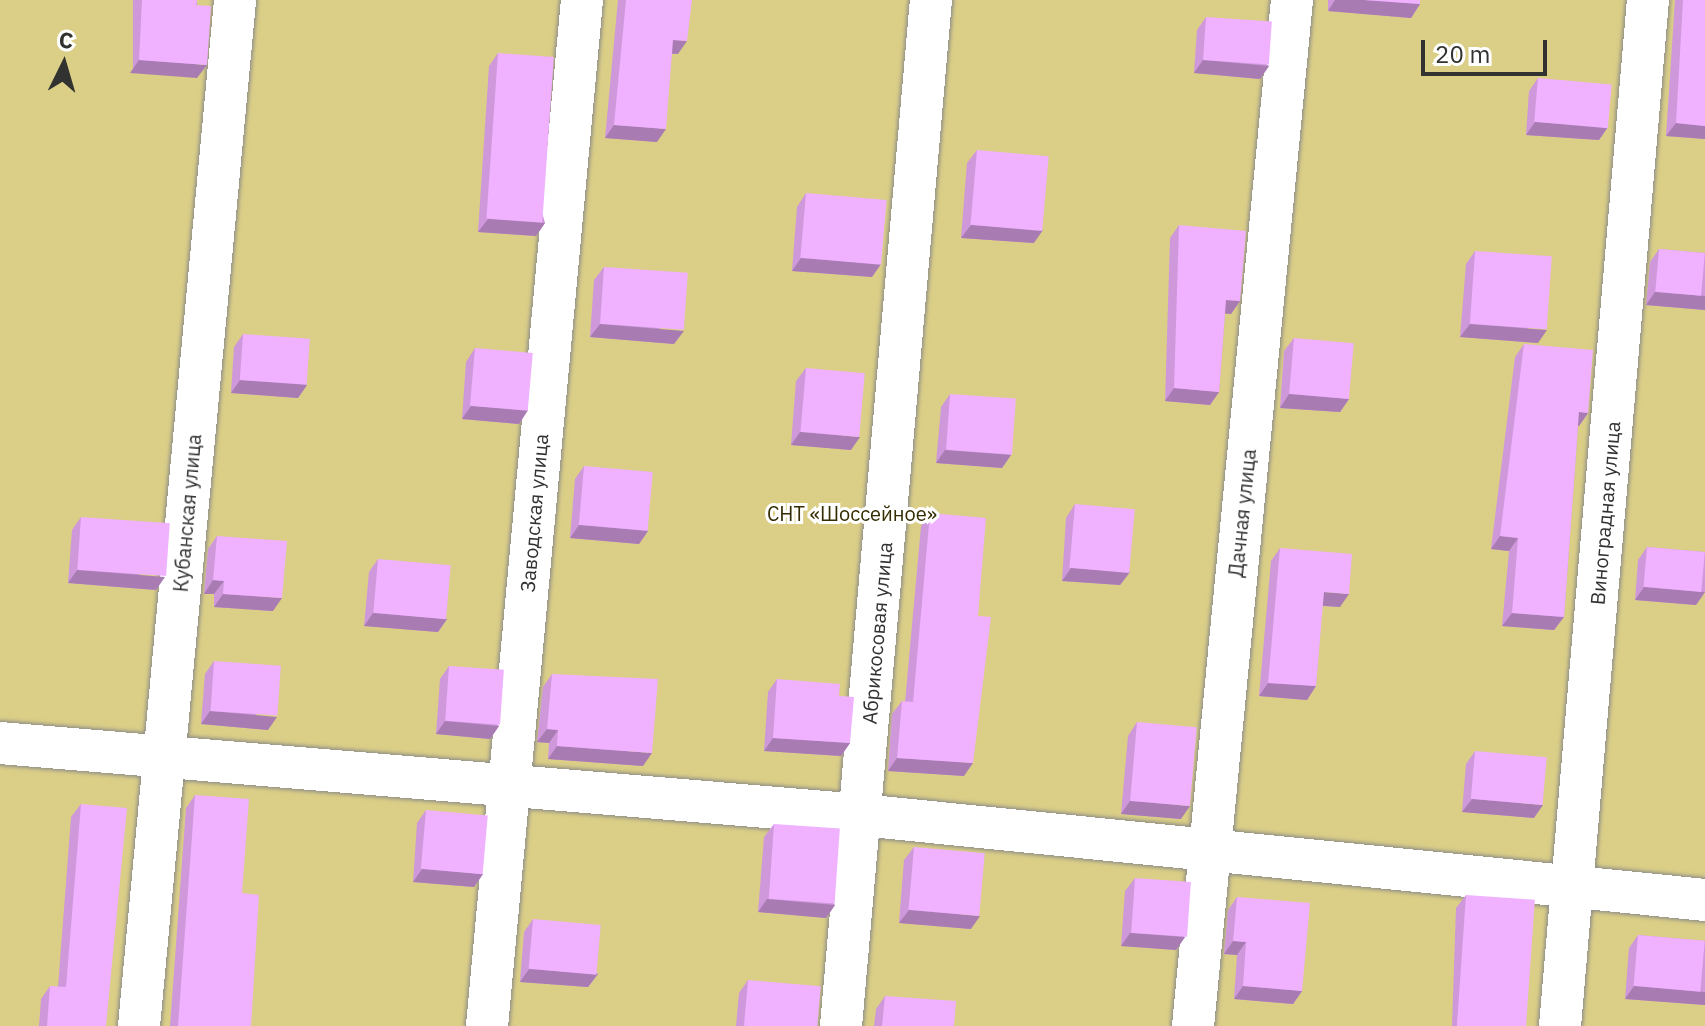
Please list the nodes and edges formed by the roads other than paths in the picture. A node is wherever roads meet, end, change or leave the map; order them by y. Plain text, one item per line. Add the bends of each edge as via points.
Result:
1 (235, 0) edge
2 (582, 0) edge
3 (931, 0) edge
4 (1292, 0) edge
5 (1648, 0) edge
6 (0, 743) edge
7 (164, 755) junction
8 (508, 790) junction
9 (861, 815) junction
10 (1209, 850) junction
11 (1574, 887) junction
12 (1705, 900) edge
13 (139, 1026) edge
14 (487, 1026) edge
15 (841, 1026) edge
16 (1193, 1026) edge
17 (1560, 1026) edge

1 - 7 street, Кубанская улица
2 - 8 street, Заводская улица
3 - 9 street, Абрикосовая улица
4 - 10 street, Дачная улица
5 - 11 street, Виноградная улица
6 - 7 street
7 - 8 street
7 - 13 street, Кубанская улица
8 - 9 street
8 - 14 street, Заводская улица
9 - 10 street
9 - 15 street, Абрикосовая улица
10 - 11 street
10 - 16 street, Дачная улица
11 - 12 street
11 - 17 street, Виноградная улица

